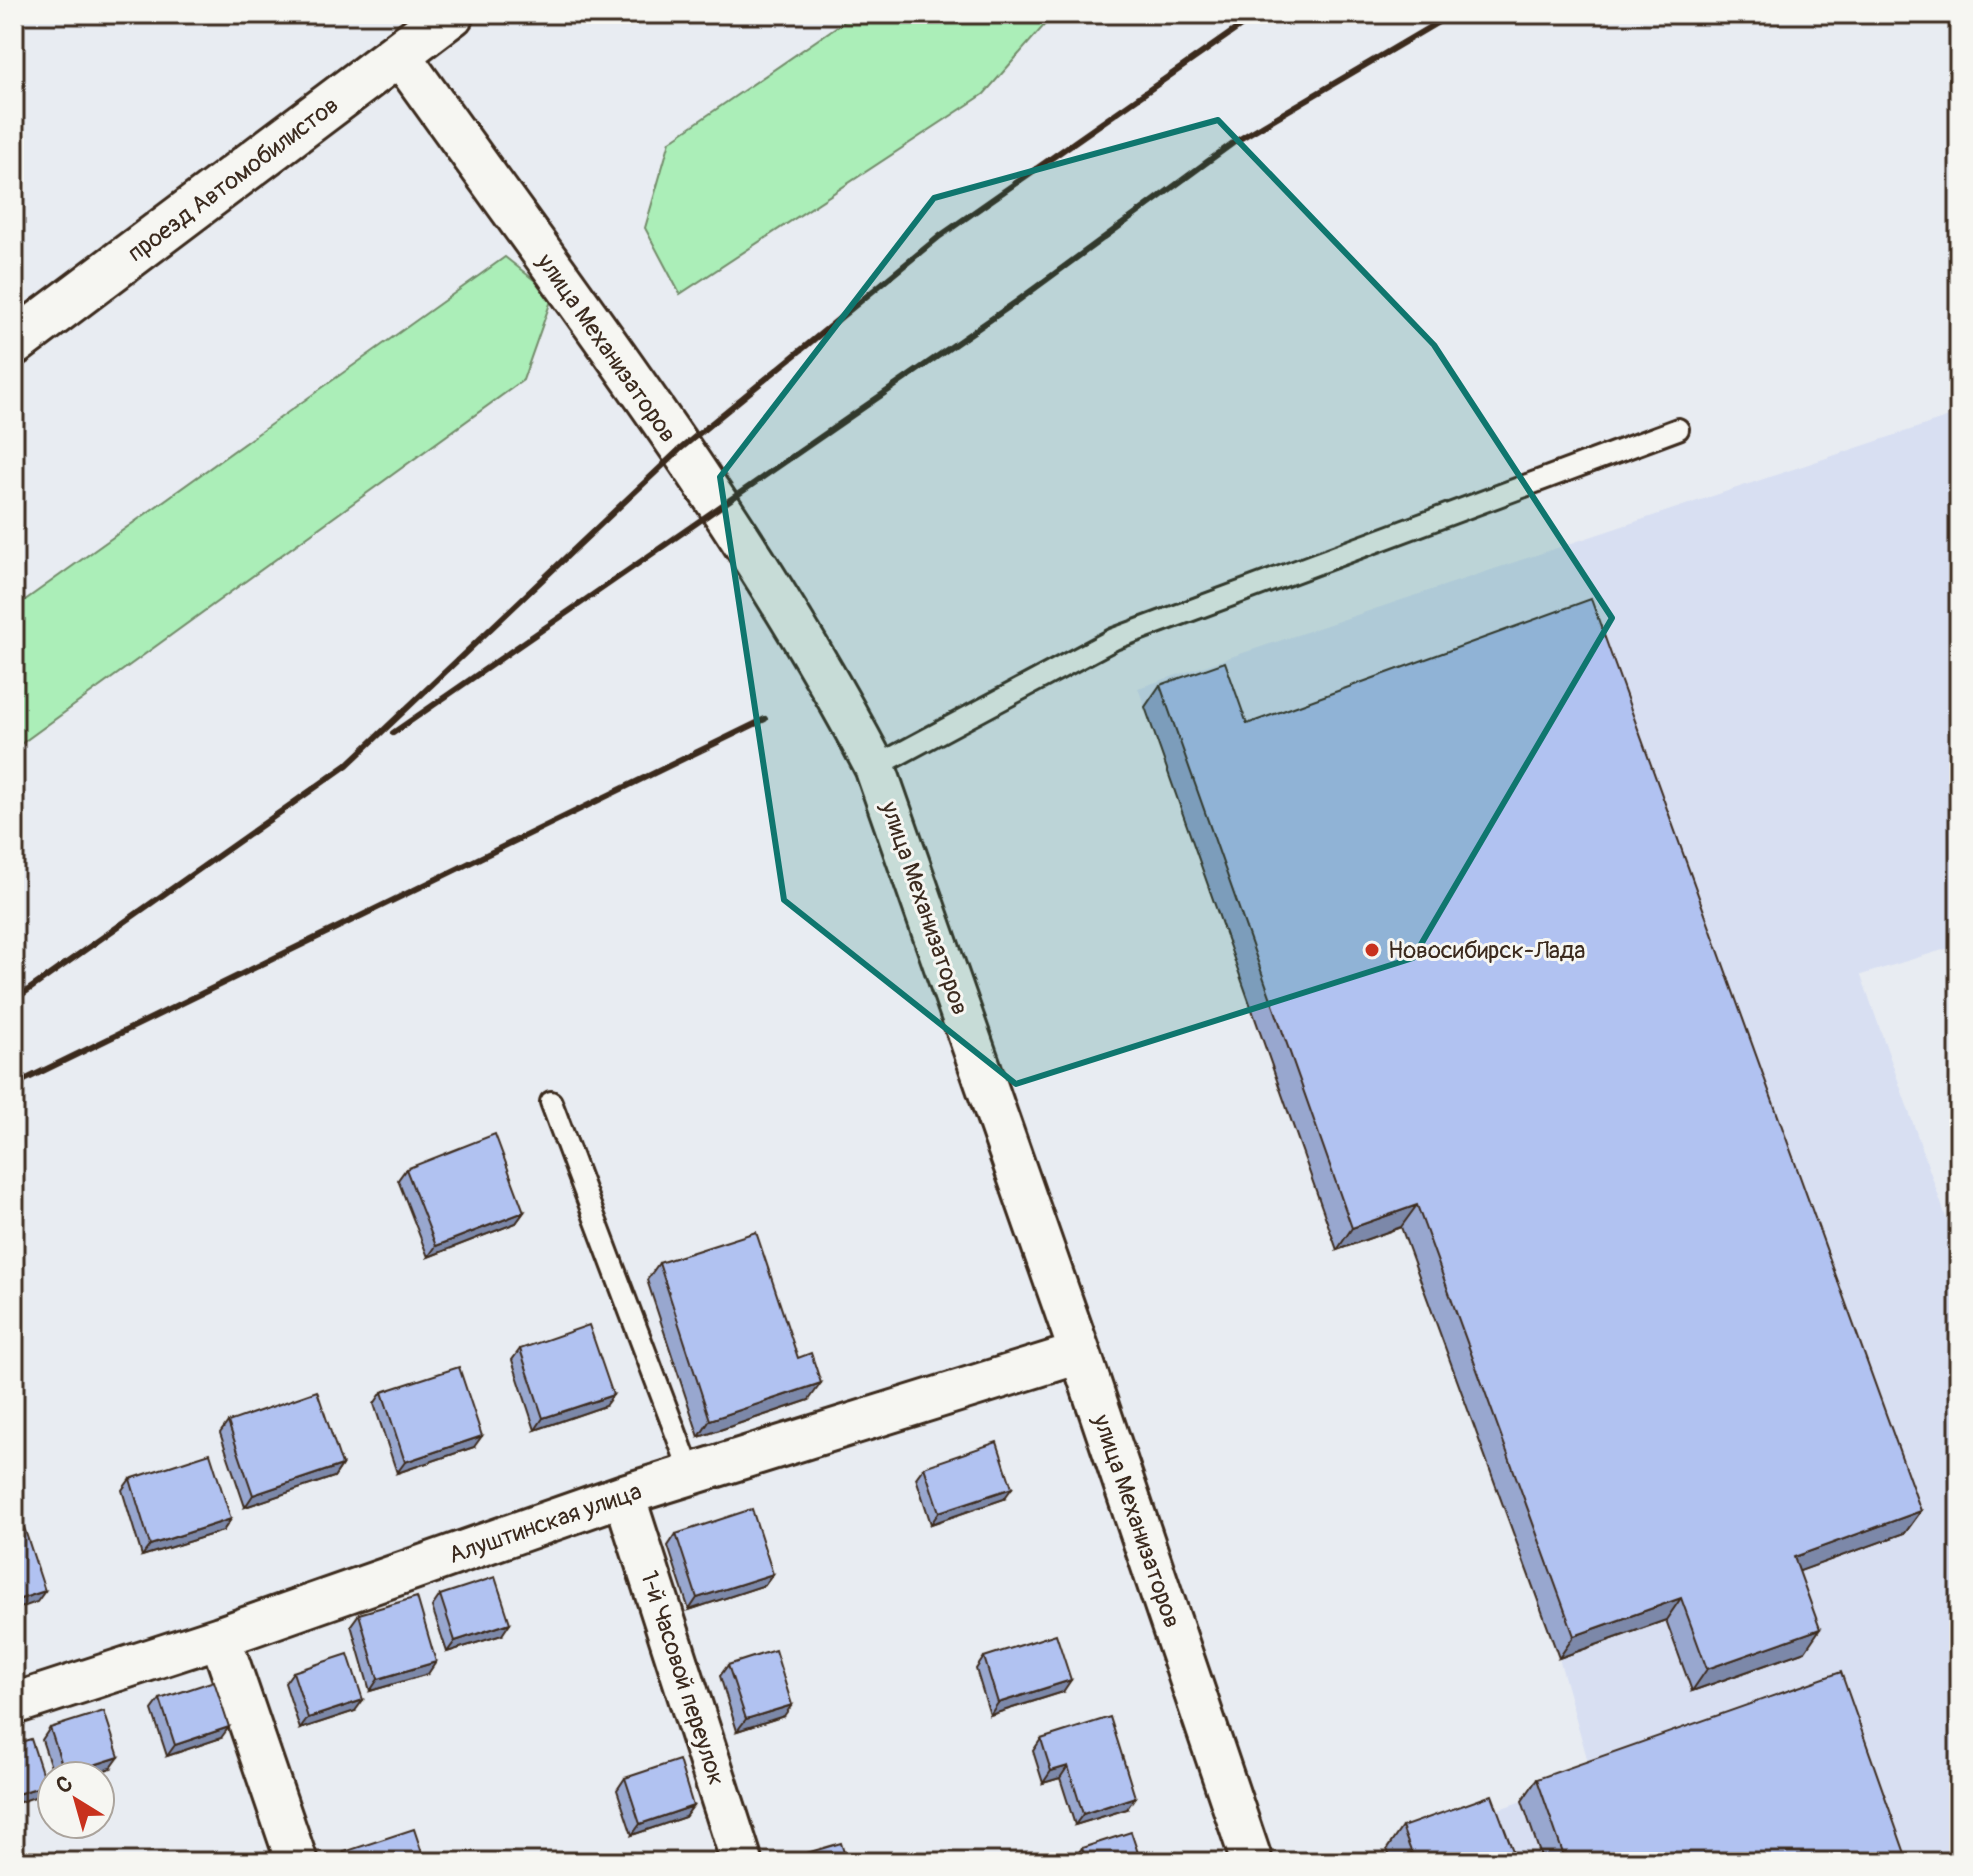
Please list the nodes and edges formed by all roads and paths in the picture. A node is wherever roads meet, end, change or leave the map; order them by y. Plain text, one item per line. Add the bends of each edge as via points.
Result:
1 (451, 14) edge
2 (399, 54) junction
3 (14, 343) edge
4 (1678, 429) dead end
5 (875, 767) junction
6 (551, 1102) dead end
7 (1080, 1353) junction
8 (692, 1476) junction
9 (624, 1495) junction
10 (220, 1637) junction
11 (14, 1704) edge
12 (297, 1862) edge
13 (742, 1862) edge
14 (1252, 1862) edge

1 - 2 street, проезд Автомобилистов
2 - 3 street, проезд Автомобилистов
2 - 5 street, улица Механизаторов via 719,507
4 - 5 lane via 1114,639
5 - 7 street, улица Механизаторов
6 - 8 lane
7 - 8 street, Алуштинская улица
7 - 14 street, улица Механизаторов
8 - 9 street, Алуштинская улица
9 - 10 street, Алуштинская улица
9 - 13 street, 1-й Часовой переулок
10 - 11 street, Алуштинская улица
10 - 12 street

